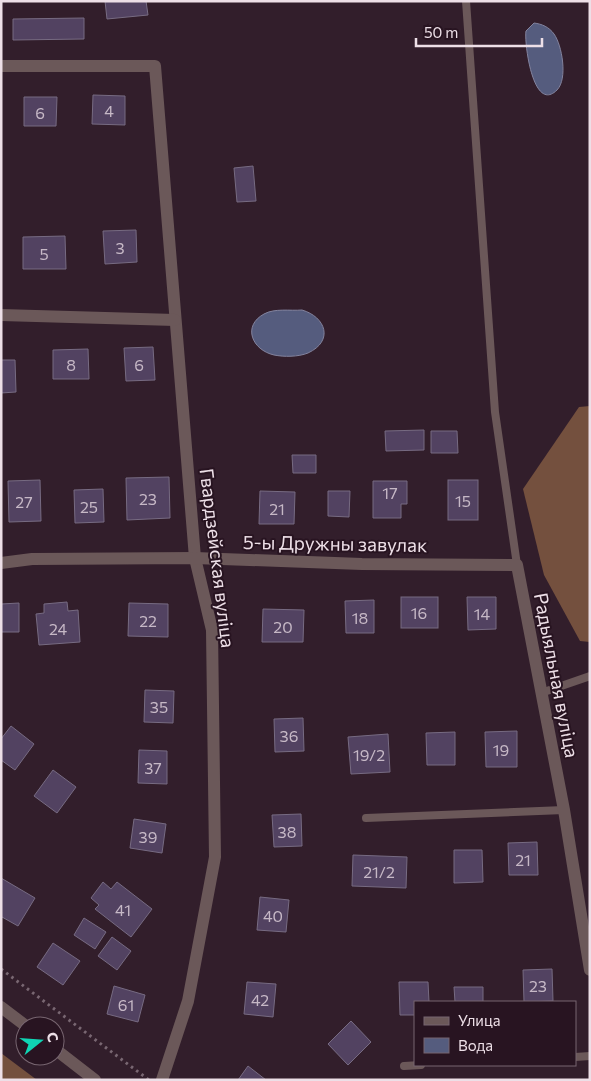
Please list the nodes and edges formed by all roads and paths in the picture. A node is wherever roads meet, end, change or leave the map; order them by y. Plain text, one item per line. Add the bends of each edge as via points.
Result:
1 (466, 1) edge
2 (1, 66) edge
3 (1, 315) edge
4 (175, 320) junction
5 (195, 558) junction
6 (1, 563) edge
7 (517, 564) junction
8 (590, 676) edge
9 (541, 693) junction
10 (564, 810) junction
11 (366, 818) dead end
12 (1, 969) edge
13 (590, 970) edge
14 (1, 1007) edge
15 (15, 1018) edge
16 (590, 1056) edge
17 (65, 1057) edge
18 (576, 1057) edge
19 (414, 1065) edge
20 (404, 1066) dead end
21 (95, 1080) edge
22 (149, 1080) edge
23 (162, 1080) edge

1 - 7 lane via 495,412
2 - 4 street, Гвардзейская вуліца via 155,66
3 - 4 street
4 - 5 street, Гвардзейская вуліца
5 - 6 street, 5-ы Дружны завулак via 32,559
5 - 7 street, 5-ы Дружны завулак via 362,564
5 - 23 street, Гвардзейская вуліца via 212,630 215,857 188,1001
7 - 9 street, Радыяльная вуліца
8 - 9 lane
9 - 10 street, Радыяльная вуліца
10 - 11 lane
10 - 13 street, Радыяльная вуліца
12 - 22 path
14 - 15 street
16 - 18 lane
17 - 21 street
19 - 20 lane

